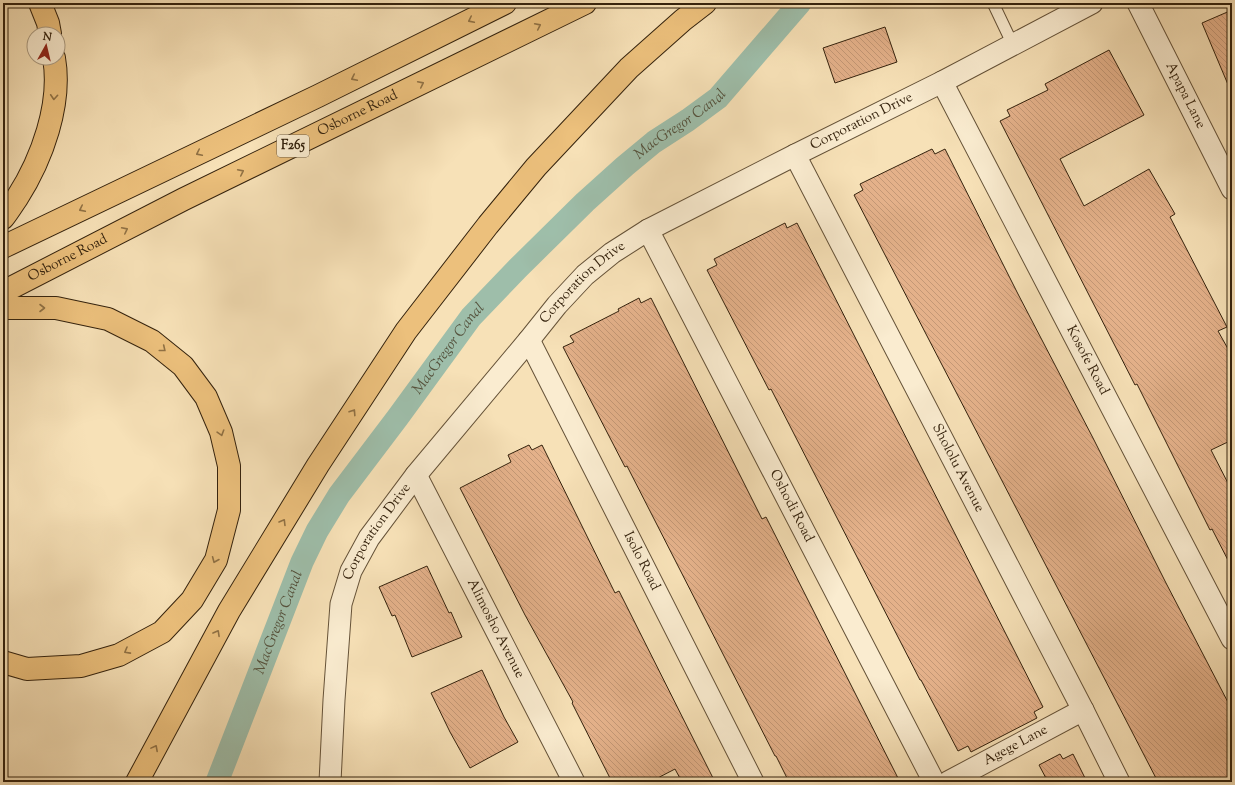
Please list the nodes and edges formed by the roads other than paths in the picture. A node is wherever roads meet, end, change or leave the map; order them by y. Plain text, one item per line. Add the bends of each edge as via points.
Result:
1 (40, 3) edge
2 (506, 3) edge
3 (585, 3) edge
4 (705, 3) edge
5 (993, 3) edge
6 (1092, 3) edge
7 (1138, 3) edge
8 (48, 26) edge
9 (1013, 44) junction
10 (55, 66) edge
11 (942, 82) junction
12 (795, 155) junction
13 (1232, 189) edge
14 (3, 218) edge
15 (648, 230) junction
16 (3, 247) edge
17 (3, 292) edge
18 (3, 308) edge
19 (529, 340) junction
20 (416, 475) junction
21 (1232, 639) edge
22 (3, 662) edge
23 (1083, 710) junction
24 (137, 782) edge
25 (330, 782) edge
26 (574, 782) edge
27 (753, 782) edge
28 (934, 782) edge
29 (948, 782) edge
30 (1119, 782) edge

1 - 8 main road
2 -> 16 main road
17 -> 3 main road, Osborne Road / F265 via 184,199
24 -> 4 main road via 233,604 318,465 406,331 536,167 630,68
5 - 9 lane
6 - 9 street, Corporation Drive
7 - 13 street, Apapa Lane
9 - 11 street, Corporation Drive
10 -> 14 main road via 54,107 44,145 26,184
11 - 12 street, Corporation Drive
11 - 21 street, Kosofe Road
12 - 15 street, Corporation Drive
12 - 23 street, Shololu Avenue
15 - 19 street, Corporation Drive via 612,253 585,275
15 - 28 street, Oshodi Road
18 -> 22 main road via 56,308 108,318 152,341 183,366 206,397 221,432 229,466 229,510 216,560 192,600 162,632 119,655 81,666 27,669
19 - 20 street, Corporation Drive
19 - 27 street, Isolo Road
20 - 25 street, Corporation Drive via 369,538 351,571 341,604
20 - 26 street, Alimosho Avenue
23 - 29 street, Agege Lane
23 - 30 street, Shololu Avenue

